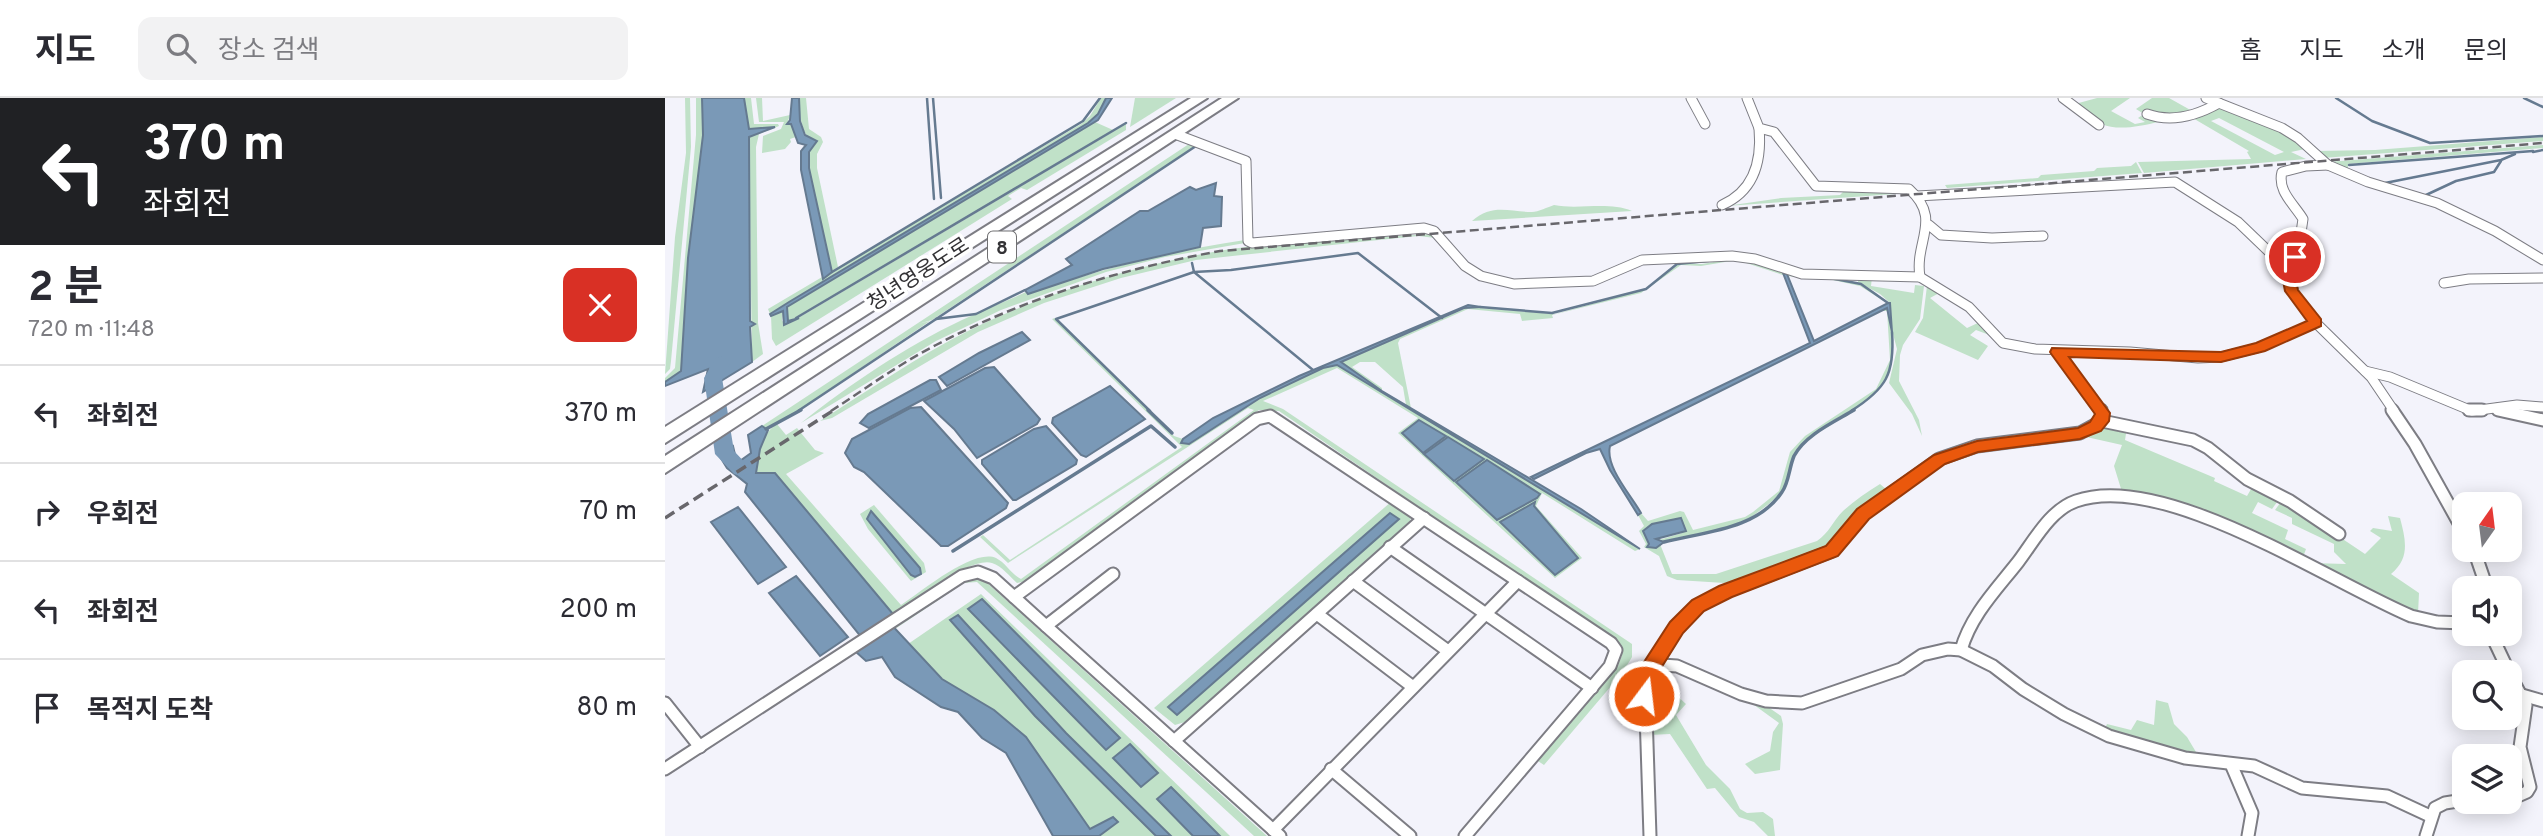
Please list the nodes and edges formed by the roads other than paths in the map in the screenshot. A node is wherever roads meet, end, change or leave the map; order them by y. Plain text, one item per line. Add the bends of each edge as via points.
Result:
1 (1200, 98) edge
2 (1231, 98) edge
3 (1691, 98) edge
4 (1747, 98) edge
5 (2063, 98) edge
6 (2206, 98) edge
7 (2219, 103) junction
8 (2147, 114) dead end
9 (1705, 124) dead end
10 (2099, 125) dead end
11 (1759, 128) junction
12 (1175, 134) junction
13 (2328, 165) junction
14 (1917, 196) junction
15 (1722, 205) dead end
16 (1929, 225) junction
17 (2043, 236) dead end
18 (2543, 260) edge
19 (2288, 270) junction
20 (1920, 277) junction
21 (2543, 278) edge
22 (2444, 283) dead end
23 (2316, 323) junction
24 (2057, 352) junction
25 (2365, 371) junction
26 (760, 377) joint
27 (2543, 407) edge
28 (2494, 408) junction
29 (2543, 420) edge
30 (2102, 421) junction
31 (666, 435) edge
32 (668, 464) edge
33 (2452, 511) edge
34 (1424, 517) junction
35 (2339, 534) dead end
36 (1390, 548) junction
37 (1112, 574) dead end
38 (1353, 581) junction
39 (1518, 581) junction
40 (1014, 597) junction
41 (1317, 614) junction
42 (1485, 614) junction
43 (2452, 622) edge
44 (1046, 626) junction
45 (1961, 650) junction
46 (1448, 651) junction
47 (1650, 668) junction
48 (1413, 687) junction
49 (1592, 688) junction
50 (2522, 695) joint
51 (2543, 701) edge
52 (665, 703) edge
53 (1174, 740) junction
54 (2520, 744) edge
55 (699, 747) junction
56 (2522, 756) edge
57 (2231, 764) junction
58 (665, 769) edge
59 (1331, 769) junction
60 (2522, 794) edge
61 (2452, 802) edge
62 (2430, 816) junction
63 (1276, 833) edge
64 (1410, 836) edge
65 (1465, 836) edge
66 (1650, 836) edge
67 (2248, 836) edge
68 (2425, 836) edge

1 - 26 highway, 청년영웅도로 / 8
2 - 12 highway, 청년영웅도로 / 8
3 - 9 street
4 - 11 street
5 - 10 street
6 - 7 street
7 - 8 street via 2207,111 2167,119
7 - 13 street via 2282,128
11 - 14 street via 1774,132 1816,186 1909,189
11 - 15 street via 1762,149 1751,183
12 - 20 street via 1246,161 1248,241 1252,243 1424,228 1434,231 1465,266 1481,276 1524,284 1593,281 1642,260 1732,256 1802,274
12 - 32 highway, 청년영웅도로 / 8
13 - 18 street via 2446,207
13 - 19 street via 2293,168 2280,177 2302,219 2299,246
14 - 16 street
14 - 19 street via 2175,182 2238,222
16 - 17 street via 1941,235
16 - 20 street via 1918,258
19 - 23 street via 2292,291
20 - 24 street via 1969,307 2003,343
21 - 22 street
23 - 24 street via 2260,347 2221,357
23 - 25 street
24 - 30 street via 2098,404
25 - 28 street via 2390,377 2462,409
25 - 33 street
26 - 31 highway, 청년영웅도로 / 8
27 - 28 street
28 - 29 street
30 - 35 street via 2193,440 2247,479
30 - 47 street via 2080,433 1977,446 1939,459 1863,514 1832,551 1698,605
34 - 36 street
34 - 39 street
34 - 40 street via 1275,419 1263,416
36 - 38 street
36 - 42 street
37 - 44 street
38 - 41 street
38 - 46 street
39 - 42 street
39 - 49 street via 1616,650
40 - 44 street
40 - 55 street via 986,574 970,573 953,580
41 - 48 street
41 - 53 street
42 - 46 street
42 - 49 street
43 - 45 street via 2414,617 2371,600 2203,516 2151,500 2103,495 2078,500 2047,523 1970,624
44 - 53 street
45 - 47 street via 1936,651 1901,669 1801,703 1741,694 1677,666
45 - 57 street via 2064,714 2109,736 2185,758
46 - 48 street
47 - 66 street via 1644,701
48 - 59 street
49 - 65 street
50 - 51 street
50 - 54 street via 2526,705
52 - 55 street
53 - 63 street
55 - 58 street
56 - 60 street via 2529,787
57 - 62 street via 2254,766 2302,788 2387,796
57 - 67 street via 2252,813
59 - 63 street
59 - 64 street
61 - 62 street via 2436,804
62 - 68 street

